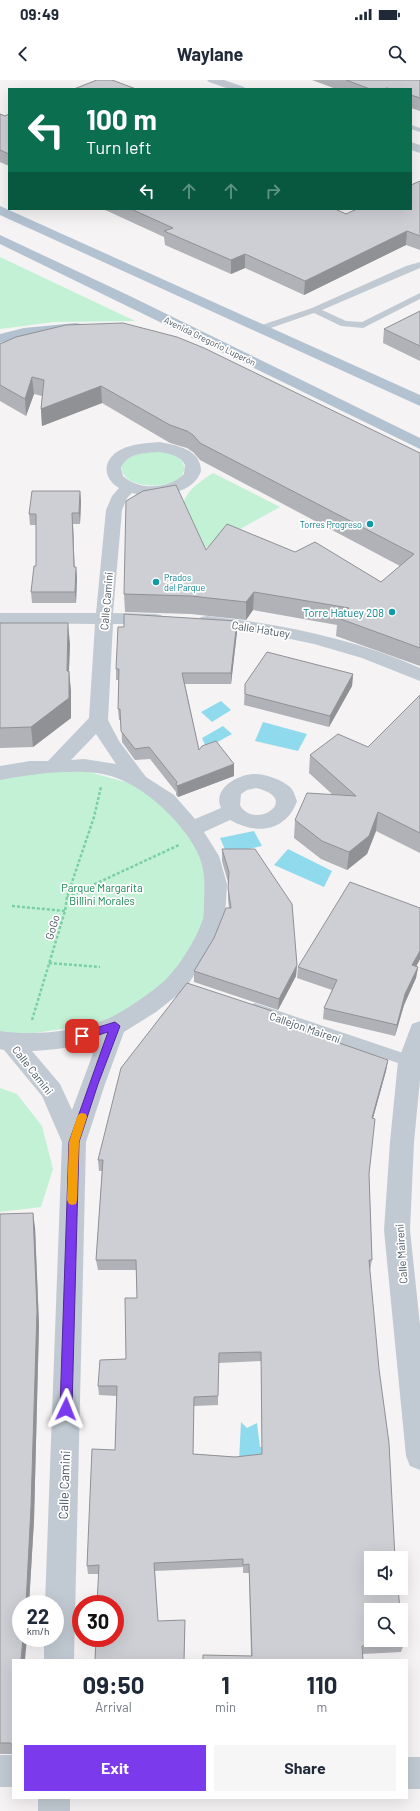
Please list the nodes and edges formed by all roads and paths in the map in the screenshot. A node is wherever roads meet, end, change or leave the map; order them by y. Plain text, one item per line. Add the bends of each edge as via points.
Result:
1 (213, 80) edge
2 (237, 88) edge
3 (0, 210) edge
4 (0, 239) edge
5 (420, 265) edge
6 (159, 281) junction
7 (420, 296) edge
8 (127, 300) junction
9 (316, 310) junction
10 (90, 326) edge
11 (262, 328) junction
12 (162, 332) edge
13 (199, 336) junction
14 (0, 339) edge
15 (420, 402) edge
16 (420, 444) edge
17 (129, 487) dead end
18 (0, 618) edge
19 (104, 618) junction
20 (170, 619) edge
21 (192, 620) edge
22 (420, 674) edge
23 (98, 720) junction
24 (54, 766) junction
25 (0, 773) edge
26 (139, 781) junction
27 (101, 786) dead end
28 (232, 811) dead end
29 (188, 836) junction
30 (67, 897) junction
31 (12, 906) dead end
32 (65, 911) junction
33 (49, 963) junction
34 (100, 967) dead end
35 (242, 1005) edge
36 (115, 1026) junction
37 (30, 1027) dead end
38 (420, 1030) edge
39 (6, 1041) edge
40 (410, 1061) junction
41 (74, 1142) junction
42 (420, 1456) edge
43 (59, 1659) edge
44 (0, 1771) edge
45 (12, 1771) edge
46 (408, 1773) edge
47 (420, 1773) edge
48 (54, 1799) edge
49 (54, 1811) edge

1 - 2 street
3 - 6 main road
4 - 8 main road, Avenida Gregorio Luperón
5 - 9 lane
6 - 8 main road via 134,277 120,281 116,286 118,292
6 - 11 main road
7 - 9 lane via 363,325 344,324
8 - 13 main road, Avenida Gregorio Luperón
9 - 11 lane
10 - 14 main road via 24,332
11 - 15 main road
12 - 13 main road
13 - 16 main road, Avenida Gregorio Luperón
17 - 19 street, Calle Camini via 120,496 114,510
18 - 19 street
19 - 20 street
19 - 23 street, Calle Camini
21 - 22 street, Calle Hatuey via 245,625 322,640 371,654
23 - 24 street
23 - 26 street via 111,744
24 - 25 street
24 - 26 street via 115,770
26 - 29 street via 167,800
27 - 30 path, GoGo via 94,817
28 - 29 street
29 - 30 path
29 - 36 street via 209,856 216,884 214,918 185,985
30 - 32 path, GoGo
31 - 32 path
32 - 33 path, GoGo
33 - 34 path
33 - 37 path, GoGo
35 - 40 lane, Callejon Mairení
36 - 39 street via 82,1036 51,1041
36 - 41 street, Calle Camini
38 - 40 street, Calle Mairení
39 - 41 street, Calle Camini via 52,1091
40 - 42 street, Calle Mairení via 397,1230
41 - 43 street, Calle Camini
44 - 45 street
46 - 47 street
48 - 49 street

